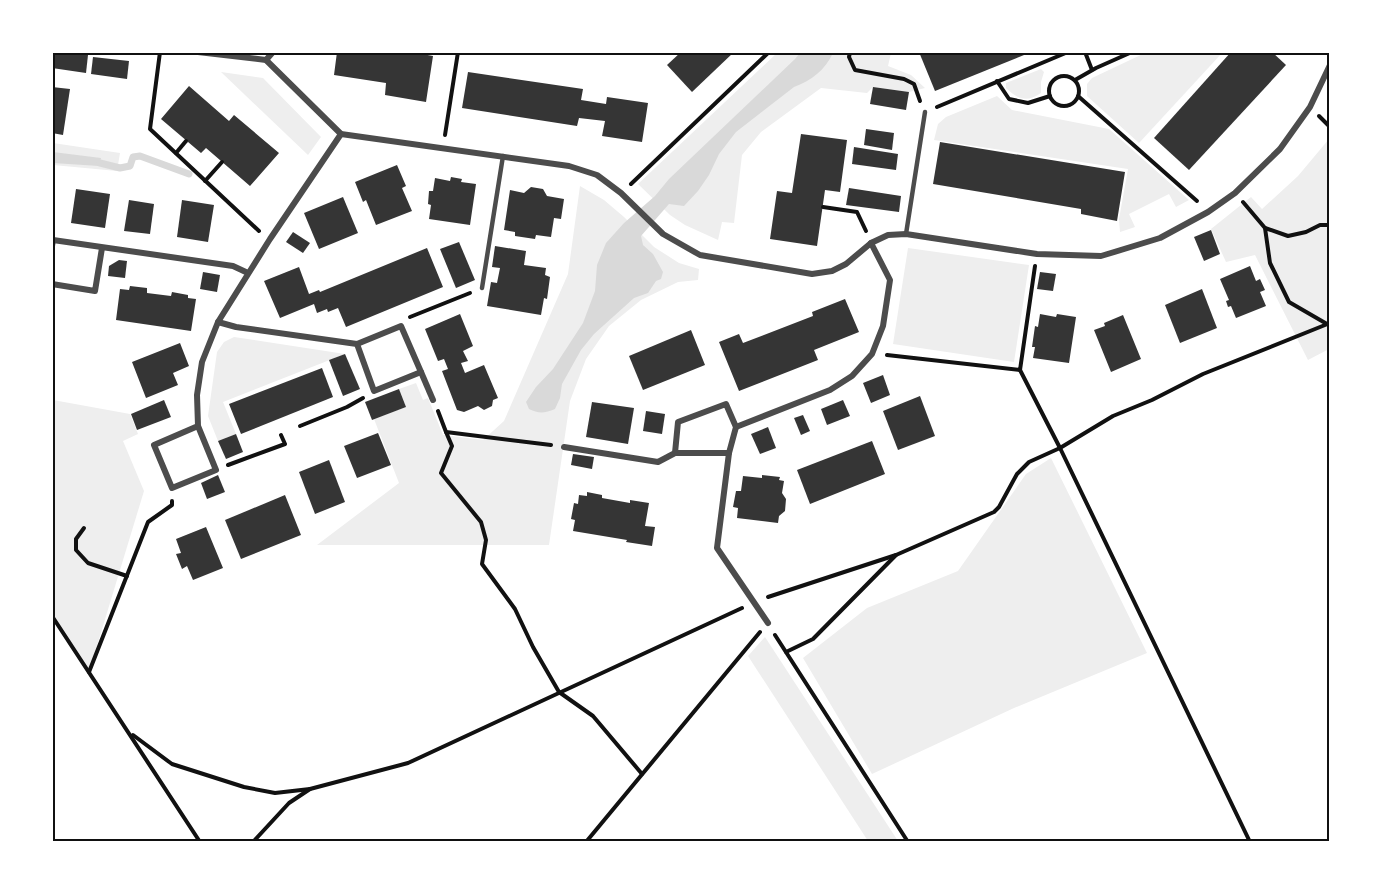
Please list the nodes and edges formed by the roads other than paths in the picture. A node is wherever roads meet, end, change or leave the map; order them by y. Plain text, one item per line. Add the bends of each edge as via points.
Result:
1 (198, 52) edge
2 (273, 52) edge
3 (266, 60) junction
4 (1329, 65) edge
5 (924, 112) road end
6 (341, 134) junction
7 (503, 156) junction
8 (906, 234) junction
9 (872, 243) junction
10 (52, 246) edge
11 (102, 248) junction
12 (248, 273) junction
13 (52, 284) edge
14 (482, 288) road end
15 (218, 322) junction
16 (357, 344) junction
17 (421, 372) junction
18 (433, 400) road end
19 (198, 426) junction
20 (736, 427) junction
21 (564, 447) road end
22 (675, 453) junction
23 (729, 453) junction
24 (768, 623) road end

1 - 3 street
2 - 3 street
3 - 6 street
4 - 8 street via 1310,106 1280,149 1235,193 1160,238 1101,256 1037,254
5 - 8 lane
6 - 7 street
6 - 12 street
7 - 9 street via 569,166 597,176 621,193 663,234 700,255 812,274 846,264
7 - 14 lane
8 - 9 street via 888,235
9 - 20 street via 890,280 883,326 872,354 852,376 830,390
10 - 11 street via 53,240
11 - 12 street via 233,266
11 - 13 street via 95,291
12 - 15 street
15 - 16 street
15 - 19 street via 202,362
16 - 17 street via 401,326
16 - 17 street via 374,391
17 - 18 street
19 - 19 street via 154,445 172,488 216,470
20 - 22 street via 726,404 678,422
20 - 23 street
21 - 22 street via 658,462
22 - 23 street
23 - 24 street via 717,548

